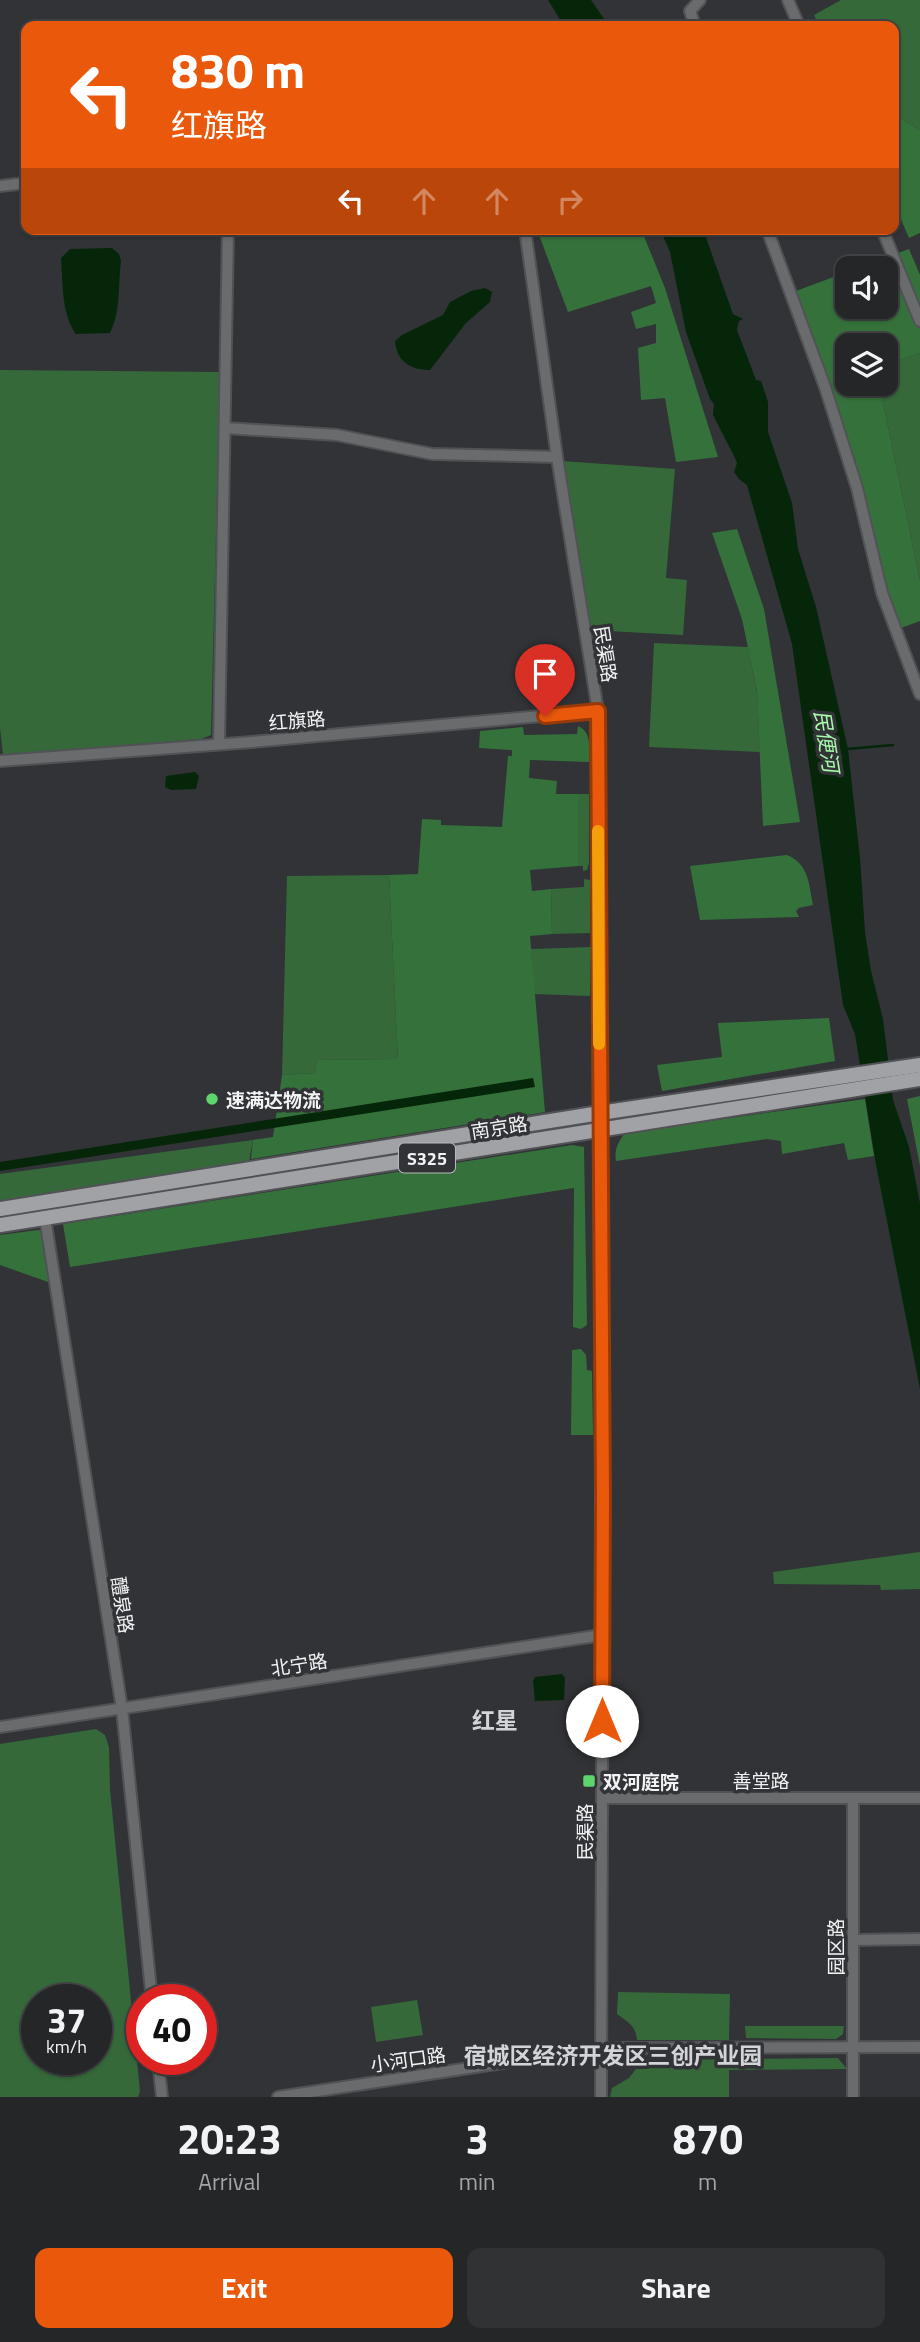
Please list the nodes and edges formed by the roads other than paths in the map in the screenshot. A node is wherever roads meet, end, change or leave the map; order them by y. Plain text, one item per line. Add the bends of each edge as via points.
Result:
1 (700, 0) edge
2 (788, 0) edge
3 (693, 21) edge
4 (797, 21) edge
5 (21, 184) edge
6 (0, 186) edge
7 (228, 235) edge
8 (526, 235) edge
9 (769, 235) edge
10 (884, 235) edge
11 (920, 321) edge
12 (225, 428) junction
13 (557, 457) junction
14 (920, 694) edge
15 (598, 711) junction
16 (219, 744) junction
17 (0, 761) edge
18 (920, 1065) edge
19 (902, 1075) junction
20 (920, 1079) edge
21 (853, 1083) junction
22 (600, 1113) junction
23 (600, 1130) junction
24 (0, 1209) edge
25 (46, 1218) junction
26 (0, 1225) edge
27 (602, 1635) junction
28 (122, 1709) junction
29 (0, 1727) edge
30 (602, 1798) junction
31 (853, 1798) junction
32 (920, 1798) edge
33 (853, 1940) junction
34 (920, 1940) edge
35 (150, 1984) edge
36 (853, 2047) junction
37 (920, 2047) edge
38 (601, 2048) junction
39 (160, 2075) edge
40 (345, 2092) edge
41 (162, 2097) edge
42 (278, 2097) edge
43 (601, 2097) edge
44 (853, 2097) edge

1 - 3 street via 690,11
2 - 4 street
5 - 6 street
7 - 12 street
8 - 13 street, 民渠路
9 - 14 street via 825,387 857,488 882,593
10 - 11 street
12 - 13 street via 337,435 432,454
12 - 16 street
13 - 15 street, 民渠路
15 - 16 street, 红旗路
15 - 22 street, 民渠路
16 - 17 street, 红旗路
18 - 19 main road, 南京路 / S325
19 - 20 main road, 南京路 / S325
19 - 21 main road, 南京路 / S325
21 - 22 main road, 南京路 / S325
21 - 23 main road, 南京路 / S325
22 - 23 street, 民渠路
22 - 24 main road, 南京路 / S325
23 - 25 main road, 南京路 / S325
23 - 27 street, 民渠路
25 - 26 main road, 南京路 / S325
25 - 28 street, 醴泉路
27 - 28 street, 北宁路
27 - 30 street, 民渠路
28 - 29 street, 北宁路
28 - 35 street, 醴泉路
30 - 31 street, 善堂路
30 - 38 street, 民渠路
31 - 32 street, 善堂路
31 - 33 street, 园区路
33 - 34 street
33 - 36 street, 园区路
36 - 37 street, 小河口路
36 - 38 street, 小河口路
36 - 44 street, 园区路
38 - 40 street, 小河口路
38 - 43 street, 民渠路
39 - 41 street
40 - 42 street, 小河口路

